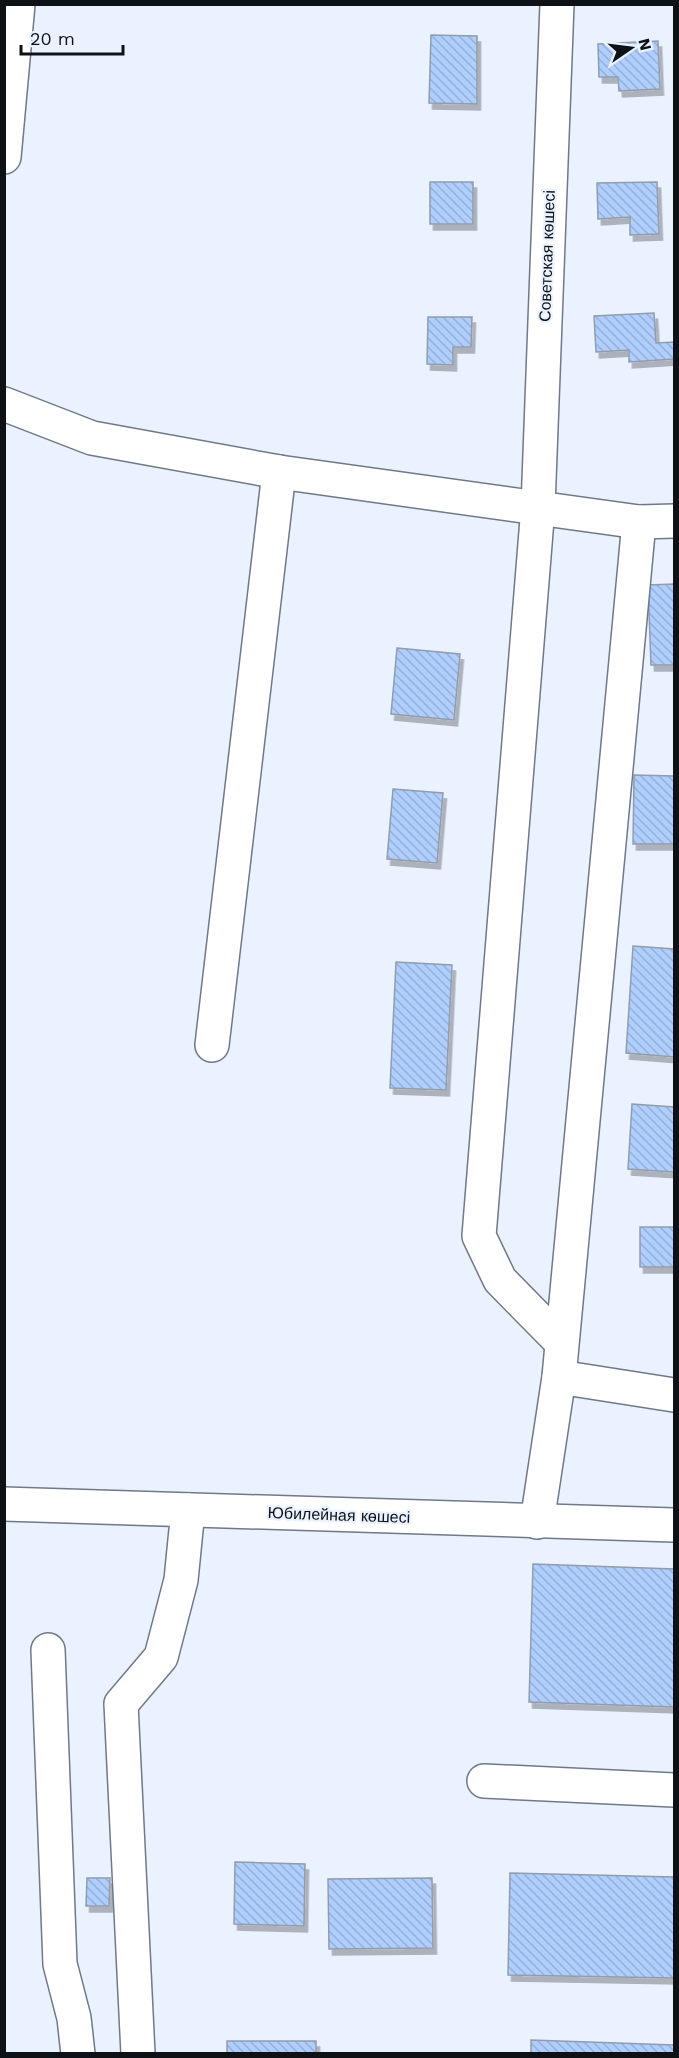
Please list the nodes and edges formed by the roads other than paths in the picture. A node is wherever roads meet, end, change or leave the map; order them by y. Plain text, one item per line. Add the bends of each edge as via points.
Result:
1 (18, 4) edge
2 (557, 4) edge
3 (4, 158) edge
4 (4, 404) edge
5 (279, 472) junction
6 (538, 507) junction
7 (675, 521) edge
8 (639, 522) junction
9 (212, 1045) dead end
10 (561, 1342) junction
11 (559, 1377) junction
12 (675, 1395) edge
13 (4, 1504) edge
14 (188, 1510) junction
15 (537, 1522) junction
16 (675, 1525) edge
17 (48, 1650) dead end
18 (484, 1781) dead end
19 (675, 1790) edge
20 (78, 2054) edge
21 (138, 2054) edge

1 - 3 street
2 - 6 street, Советская көшесі
4 - 5 street via 92,438
5 - 6 street
5 - 9 street
6 - 8 street
6 - 10 street, Советская көшесі via 479,1236 500,1280
7 - 8 street
8 - 10 street
10 - 11 street
11 - 12 street
11 - 15 street
13 - 14 street, Юбилейная көшесі
14 - 15 street, Юбилейная көшесі
14 - 21 street via 181,1580 161,1657 121,1704
15 - 16 street, Юбилейная көшесі
17 - 20 street via 60,1964 74,2018
18 - 19 street

